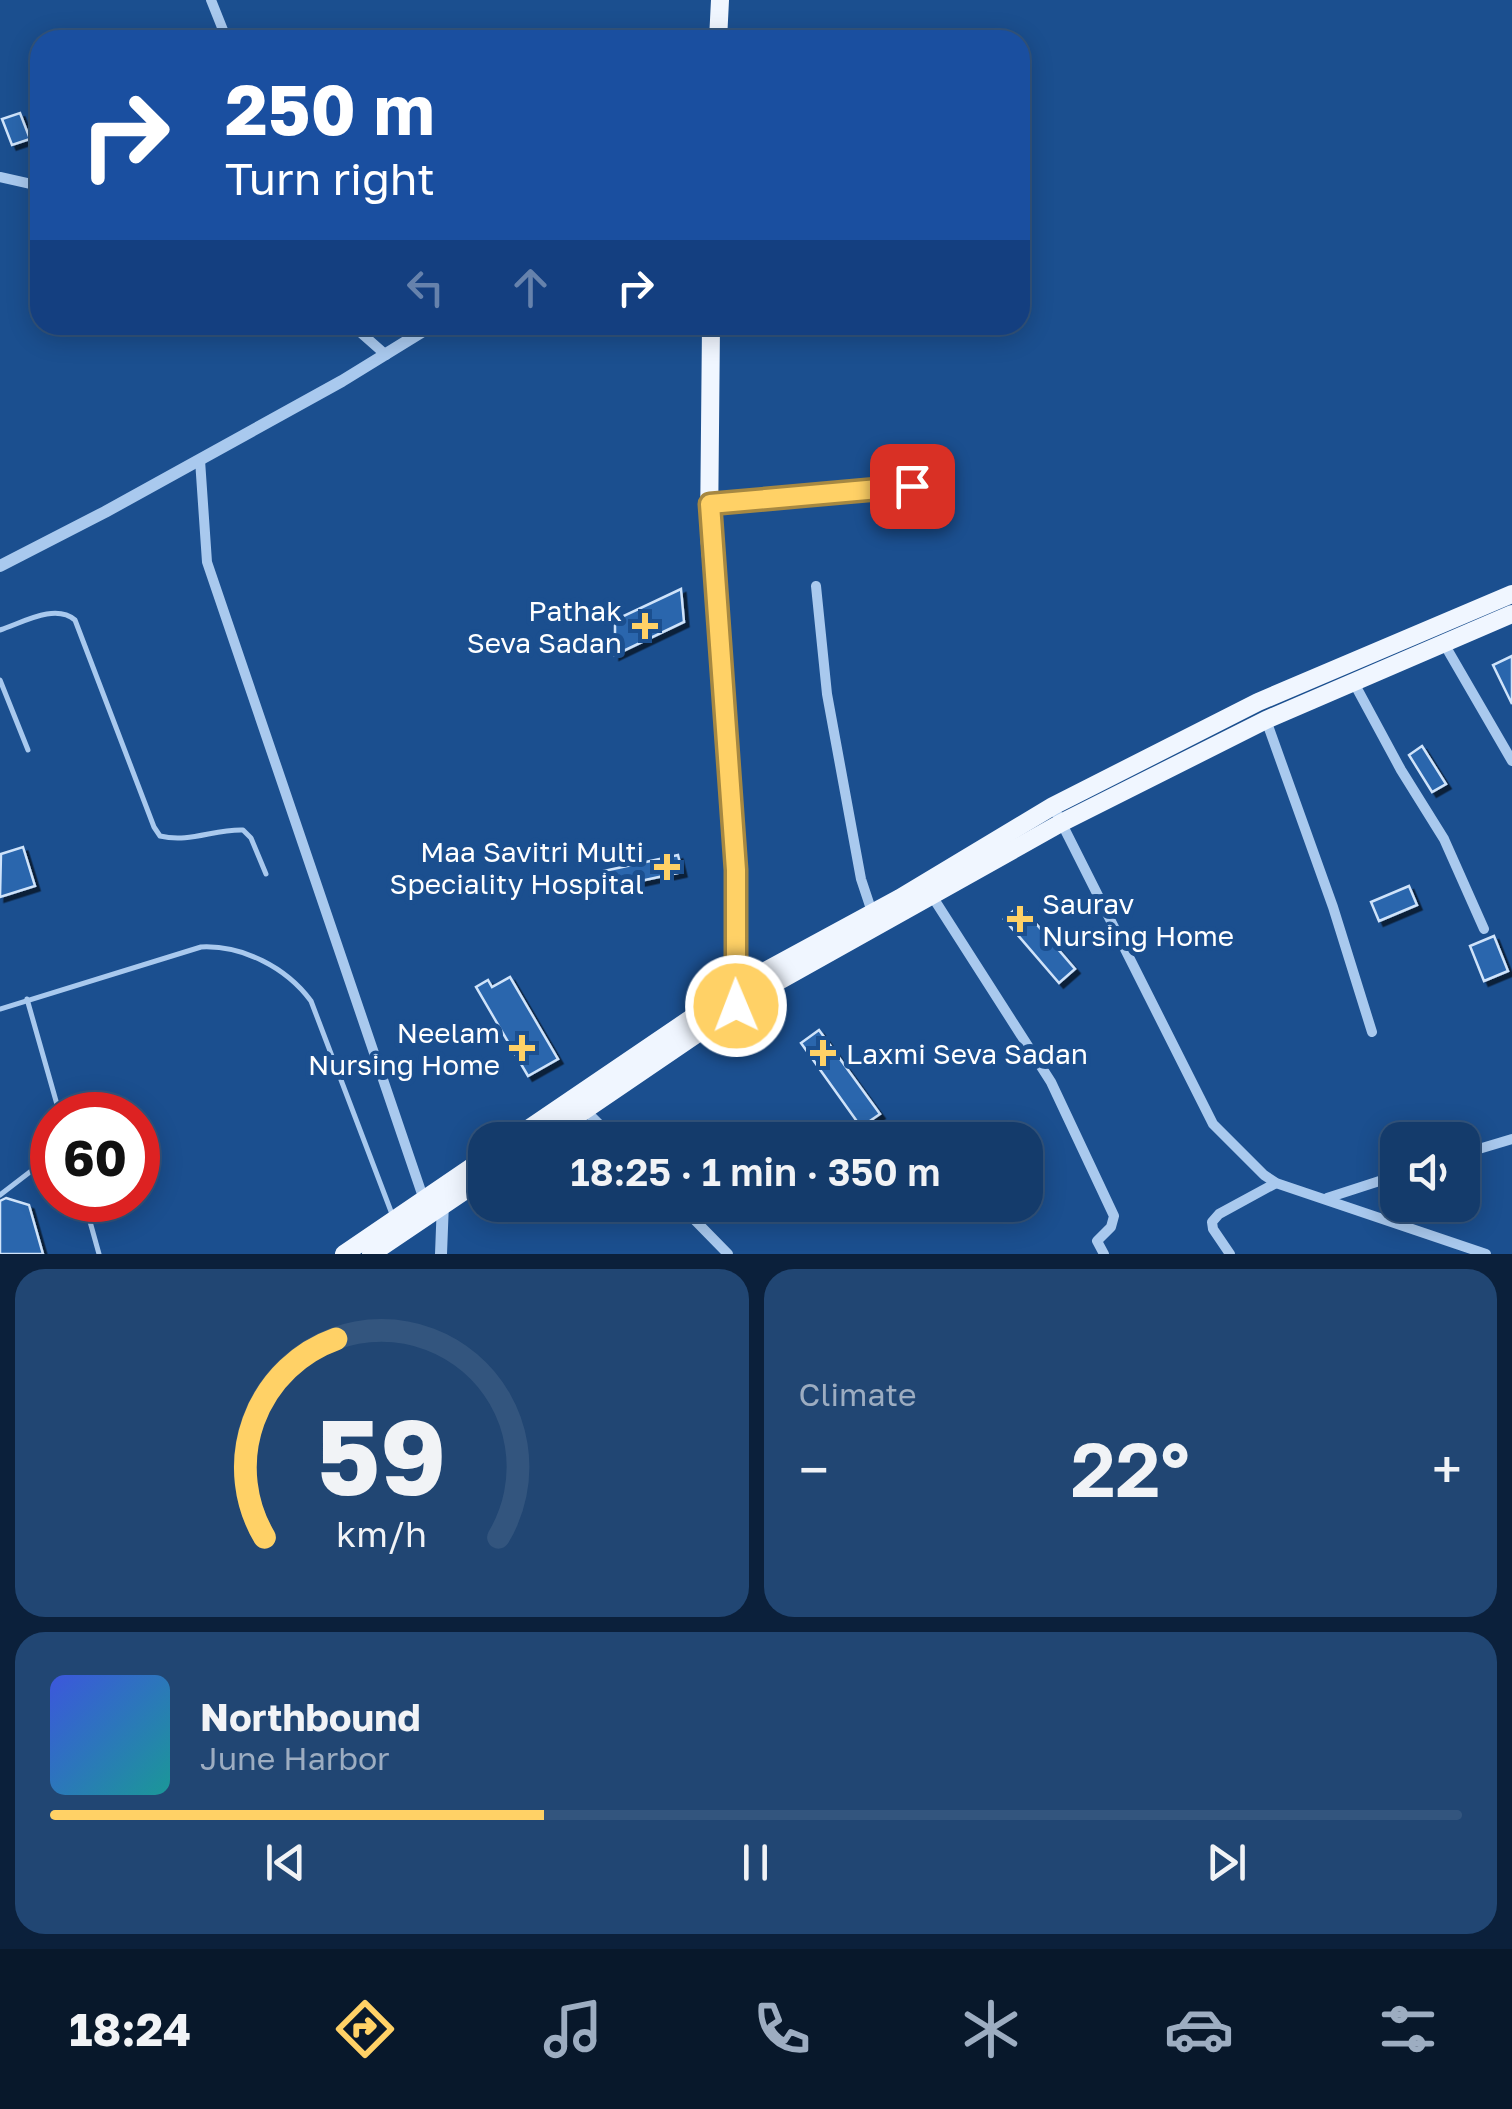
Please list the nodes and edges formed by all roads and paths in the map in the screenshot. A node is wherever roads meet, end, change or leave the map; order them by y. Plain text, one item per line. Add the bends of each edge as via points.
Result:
1 (211, 0) edge
2 (720, 0) edge
3 (223, 30) edge
4 (718, 30) edge
5 (0, 177) edge
6 (30, 184) edge
7 (363, 335) edge
8 (417, 335) edge
9 (711, 335) edge
10 (386, 355) junction
11 (200, 460) junction
12 (912, 486) dead end
13 (710, 504) junction
14 (0, 566) edge
15 (816, 586) dead end
16 (1512, 594) edge
17 (1512, 614) edge
18 (0, 630) edge
19 (1443, 642) junction
20 (0, 680) edge
21 (1354, 683) junction
22 (1266, 720) junction
23 (28, 750) dead end
24 (1512, 761) edge
25 (1057, 814) junction
26 (986, 855) junction
27 (266, 874) dead end
28 (932, 896) junction
29 (872, 912) junction
30 (1484, 929) dead end
31 (735, 997) junction
32 (27, 999) junction
33 (0, 1009) edge
34 (1372, 1032) dead end
35 (53, 1092) edge
36 (586, 1111) junction
37 (540, 1122) edge
38 (569, 1122) edge
39 (597, 1122) edge
40 (1512, 1139) edge
41 (1480, 1149) edge
42 (468, 1169) edge
43 (30, 1172) edge
44 (1380, 1181) edge
45 (1276, 1183) junction
46 (444, 1184) junction
47 (468, 1188) edge
48 (0, 1195) edge
49 (424, 1197) junction
50 (1326, 1198) junction
51 (443, 1205) junction
52 (394, 1218) junction
53 (91, 1222) edge
54 (697, 1222) edge
55 (100, 1254) edge
56 (344, 1254) edge
57 (372, 1254) edge
58 (441, 1254) edge
59 (728, 1254) edge
60 (1104, 1254) edge
61 (1230, 1254) edge
62 (1486, 1254) edge

1 - 3 street
2 - 4 main road
5 - 6 street
7 - 10 street
8 - 10 street
9 - 13 main road
10 - 11 street
11 - 14 street
11 - 49 street via 207,562
12 - 13 lane
13 - 31 main road via 736,870
15 - 29 street via 827,694
16 - 25 main road via 1258,702
17 - 19 main road
18 - 27 lane via 55,612 75,620 160,836 204,838 242,830
19 - 21 main road
19 - 24 street
20 - 23 lane
21 - 22 main road
21 - 30 street via 1444,839
22 - 25 main road
22 - 34 street
25 - 26 main road
25 - 45 street via 1213,1124
26 - 28 main road
26 - 29 main road
28 - 31 main road
28 - 60 street via 1050,1082 1076,1136 1114,1216 1097,1241
29 - 31 main road
31 - 36 main road
31 - 37 main road
32 - 33 lane
32 - 35 lane
32 - 52 lane via 201,947 246,953 296,981 324,1034
36 - 38 main road
36 - 39 street
40 - 41 street
42 - 46 main road
43 - 48 lane
44 - 50 street
45 - 50 street
45 - 61 street via 1212,1222
46 - 49 main road
46 - 51 street
47 - 51 main road
49 - 52 main road
50 - 62 street
51 - 57 main road
51 - 58 street
52 - 56 main road
53 - 55 lane
54 - 59 street

